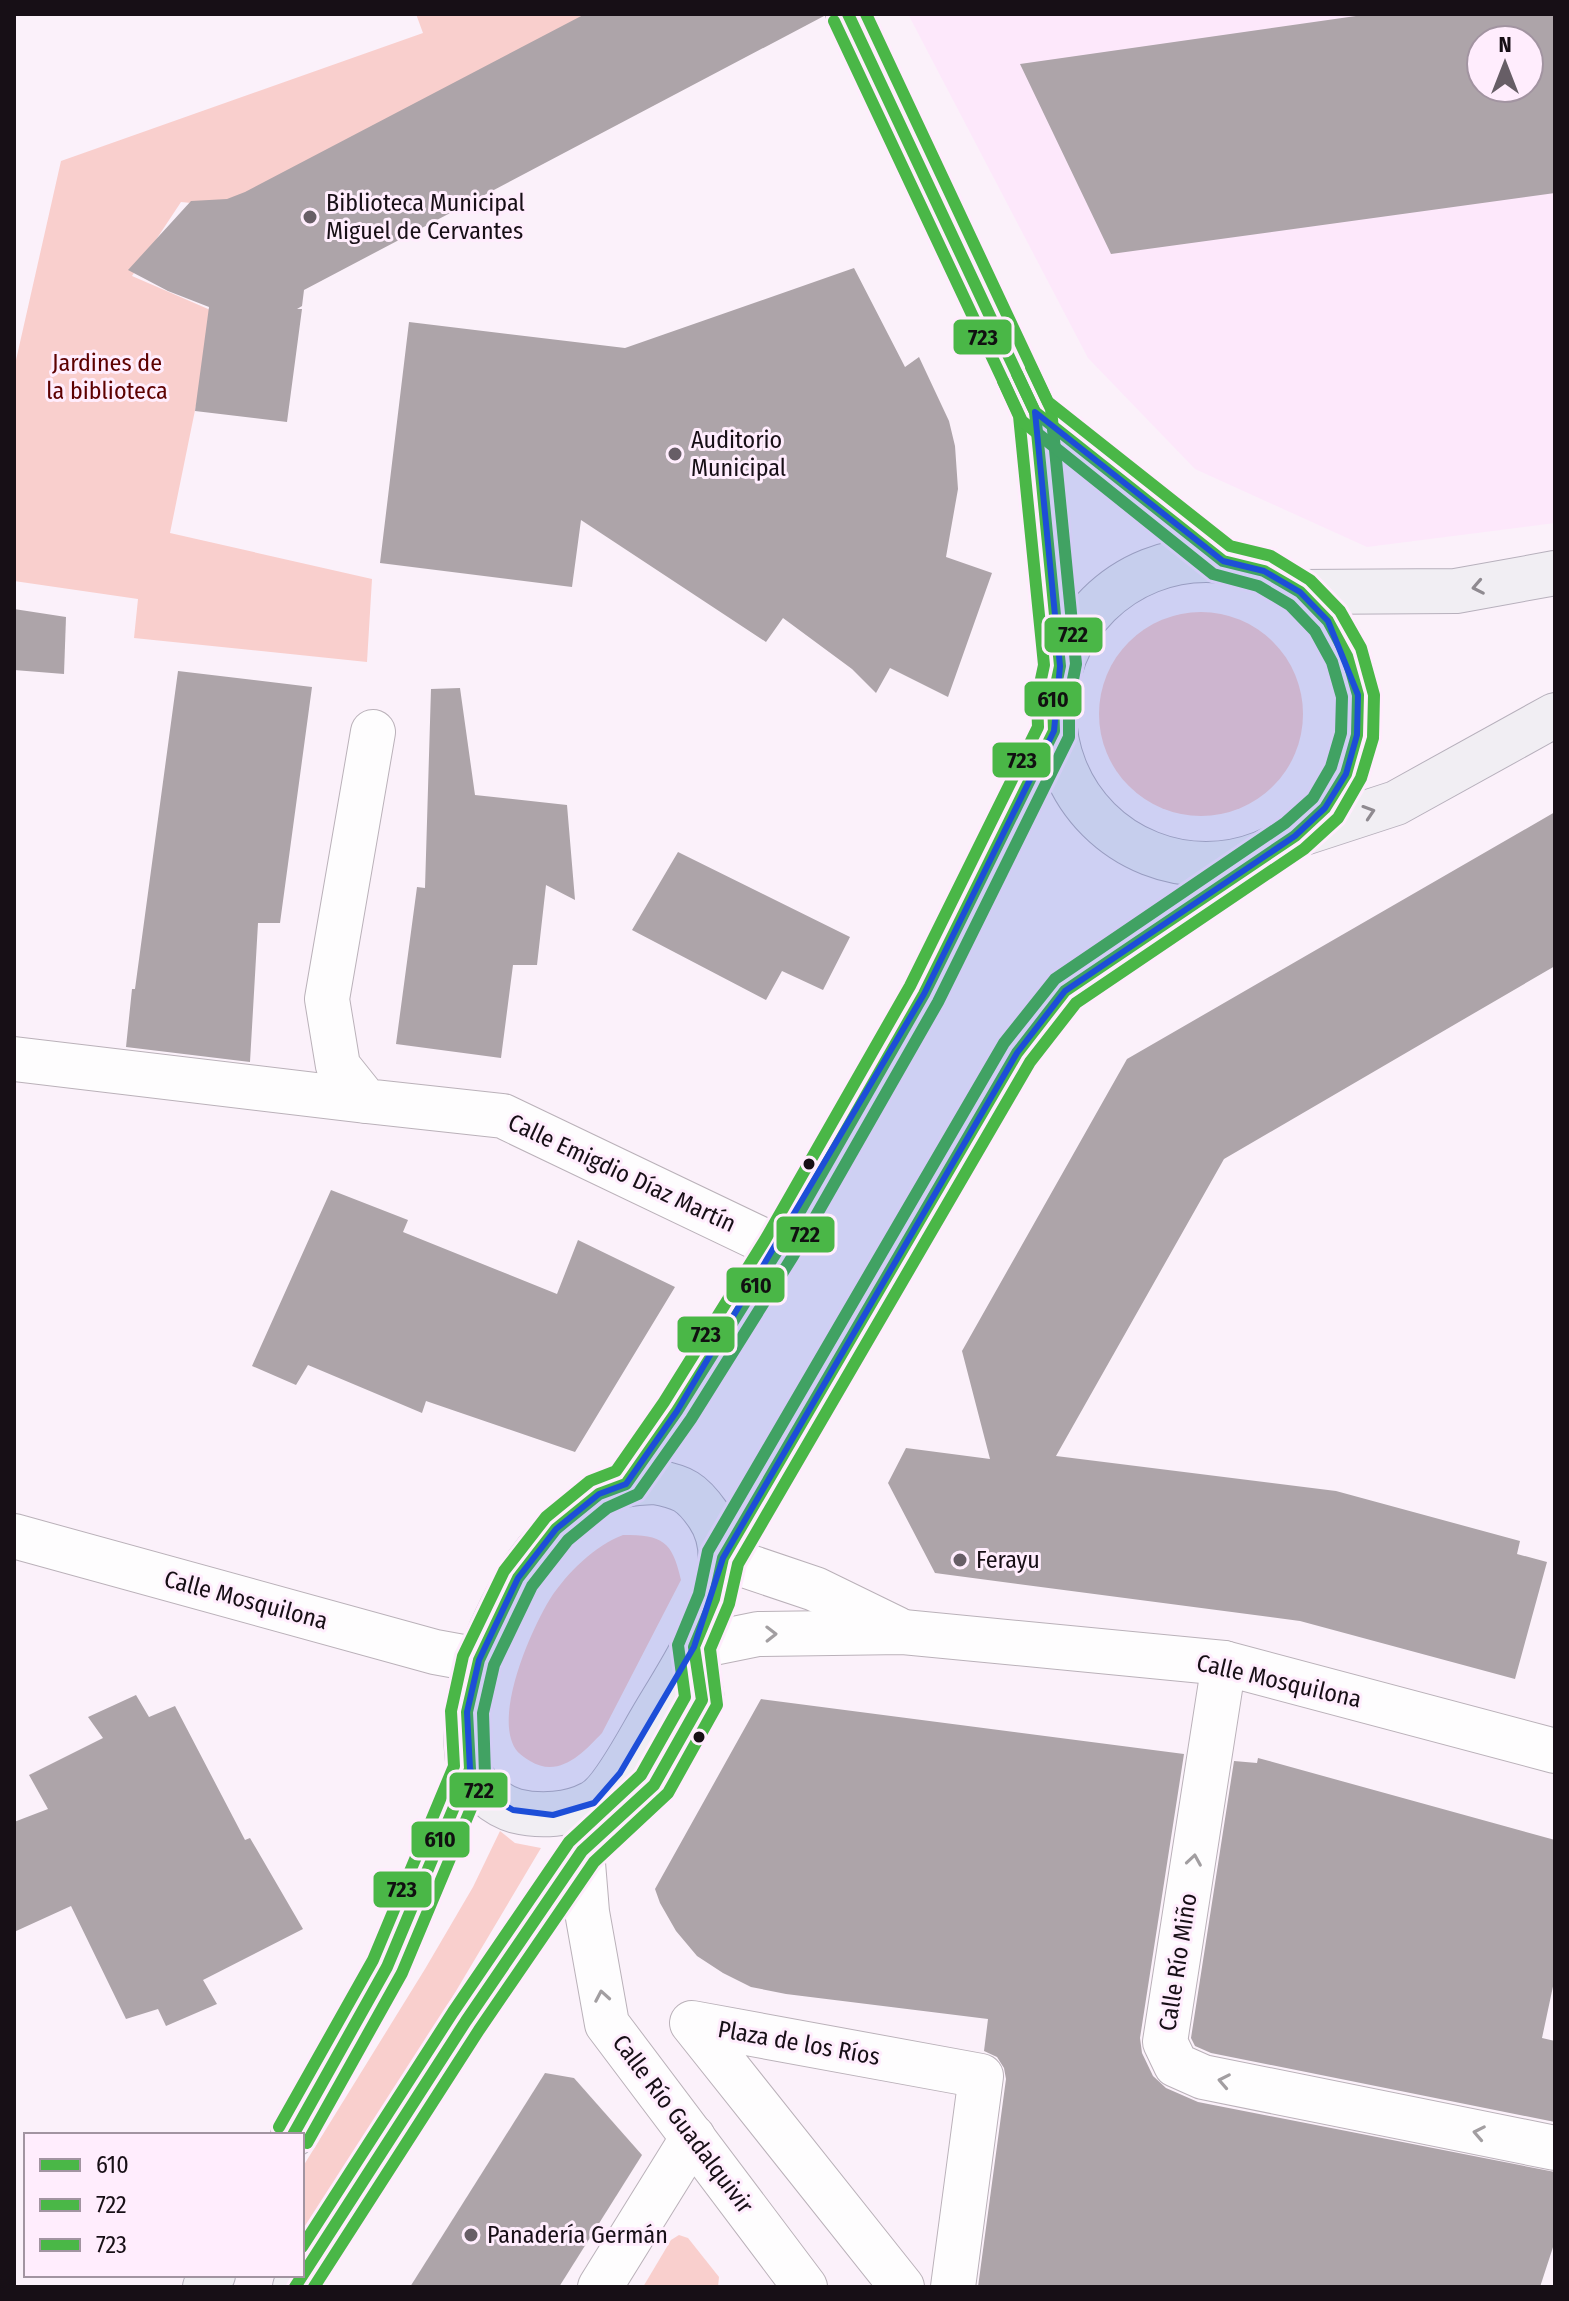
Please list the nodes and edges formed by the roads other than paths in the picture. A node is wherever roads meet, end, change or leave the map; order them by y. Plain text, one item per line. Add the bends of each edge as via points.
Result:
1 (848, 14) edge
2 (1035, 412) junction
3 (1223, 561) junction
4 (1555, 573) edge
5 (1300, 592) junction
6 (1060, 666) junction
7 (1555, 715) edge
8 (1054, 731) junction
9 (373, 732) dead end
10 (1295, 836) junction
11 (14, 1059) edge
12 (366, 1101) junction
13 (779, 1248) junction
14 (626, 1484) junction
15 (14, 1536) edge
16 (723, 1558) junction
17 (903, 1632) junction
18 (694, 1647) junction
19 (479, 1660) junction
20 (1224, 1663) junction
21 (1555, 1751) edge
22 (470, 1769) junction
23 (594, 1803) junction
24 (582, 1851) junction
25 (294, 2133) edge
26 (693, 2137) junction
27 (1555, 2148) edge
28 (304, 2273) edge
29 (600, 2287) edge
30 (805, 2287) edge
31 (902, 2287) edge
32 (953, 2287) edge

1 - 2 street
2 - 3 street
2 - 6 street
3 - 5 main road via 1264,571
3 - 6 main road via 1181,562 1140,574 1105,598 1078,629
4 -> 5 main road via 1456,591
5 - 10 main road via 1328,621 1347,656 1358,695 1357,735 1346,774 1325,808
6 - 8 main road
10 -> 7 main road via 1396,803
8 - 10 main road via 1066,774 1090,811 1124,841 1166,859 1211,865 1256,856
8 - 13 main road via 924,994
9 - 12 street via 327,999 338,1066
10 - 16 main road via 1065,991 1017,1053
11 - 12 street, Calle Emigdio Díaz Martín
12 - 13 street, Calle Emigdio Díaz Martín via 503,1116
13 - 14 main road
14 - 16 main road via 681,1487 713,1522
14 - 19 main road via 599,1494 556,1529 518,1578
15 - 19 street, Calle Mosquilona
16 - 17 street, Calle Mosquilona via 815,1589
16 - 18 main road via 714,1599
18 -> 17 street, Calle Mosquilona via 758,1634
17 - 20 street, Calle Mosquilona
18 - 23 main road via 620,1773
18 - 24 street via 702,1700 654,1785
19 - 22 main road via 467,1712
20 - 21 street, Calle Mosquilona
27 -> 20 street, Calle Río Miño via 1203,2077 1176,2065 1165,2042
22 - 23 main road via 485,1794 513,1810 553,1815
22 - 25 main road via 387,1967
23 - 24 main road
26 -> 24 street, Calle Río Guadalquivir via 607,2024
24 - 28 main road
26 - 29 street
26 - 30 street, Calle Río Guadalquivir
31 - 32 street, Plaza de los Ríos via 692,2023 981,2076

